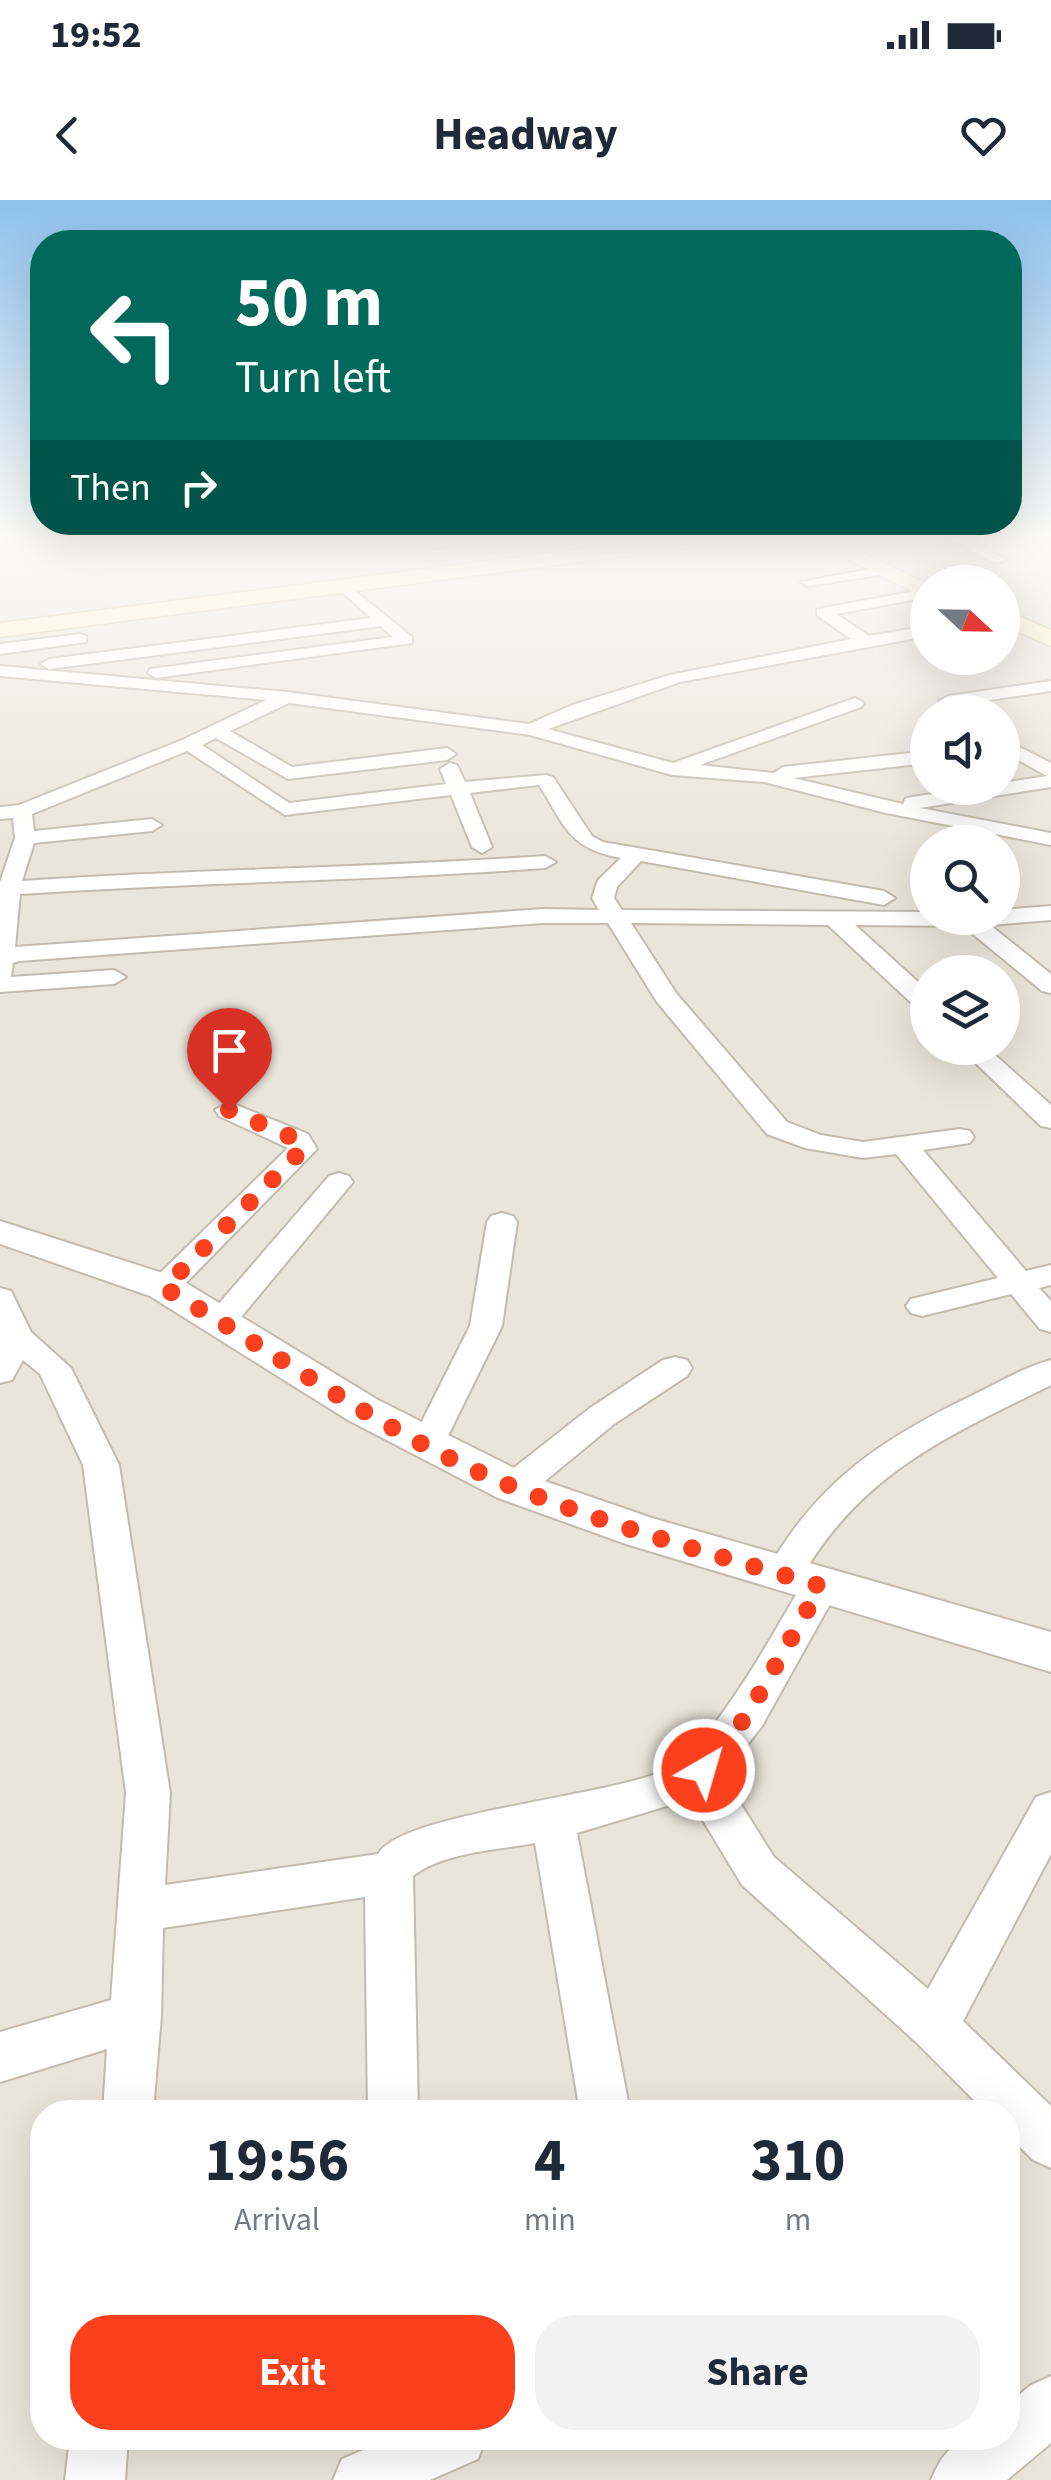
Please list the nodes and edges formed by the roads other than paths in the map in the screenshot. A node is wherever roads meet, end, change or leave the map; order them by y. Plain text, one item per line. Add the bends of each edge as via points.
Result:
1 (40, 643) edge
2 (199, 643) edge
3 (381, 643) edge
4 (851, 643) edge
5 (0, 648) edge
6 (213, 666) junction
7 (0, 671) edge
8 (92, 681) junction
9 (1051, 686) edge
10 (234, 693) junction
11 (989, 695) edge
12 (287, 697) junction
13 (855, 703) dead end
14 (462, 721) junction
15 (531, 730) junction
16 (217, 732) junction
17 (189, 744) junction
18 (447, 754) junction
19 (1020, 754) edge
20 (910, 759) edge
21 (672, 770) junction
22 (1051, 770) edge
23 (764, 776) junction
24 (1051, 781) edge
25 (456, 786) junction
26 (886, 807) junction
27 (22, 810) junction
28 (0, 814) edge
29 (152, 825) dead end
30 (25, 838) junction
31 (1051, 838) edge
32 (482, 848) dead end
33 (637, 853) junction
34 (545, 862) dead end
35 (5, 889) edge
36 (884, 898) dead end
37 (1051, 914) edge
38 (1020, 915) edge
39 (615, 916) junction
40 (835, 919) junction
41 (910, 919) edge
42 (989, 935) edge
43 (1, 967) edge
44 (114, 977) dead end
45 (0, 985) edge
46 (1051, 986) edge
47 (910, 988) edge
48 (991, 1065) edge
49 (229, 1110) dead end
50 (1051, 1120) edge
51 (960, 1138) dead end
52 (905, 1147) junction
53 (340, 1182) dead end
54 (502, 1222) dead end
55 (0, 1232) edge
56 (1051, 1275) edge
57 (1018, 1283) junction
58 (164, 1288) junction
59 (0, 1298) edge
60 (922, 1306) dead end
61 (222, 1321) junction
62 (1051, 1322) edge
63 (8, 1354) edge
64 (675, 1368) dead end
65 (1051, 1371) edge
66 (427, 1445) junction
67 (514, 1488) junction
68 (802, 1580) junction
69 (1051, 1652) edge
70 (699, 1775) junction
71 (1051, 1812) edge
72 (553, 1820) junction
73 (391, 1873) junction
74 (142, 1910) junction
75 (137, 2016) junction
76 (934, 2026) junction
77 (0, 2057) edge
78 (129, 2100) edge
79 (393, 2100) edge
80 (602, 2100) edge
81 (994, 2100) edge
82 (1020, 2121) edge
83 (1051, 2142) edge
84 (1051, 2405) edge
85 (1020, 2431) edge
86 (98, 2450) edge
87 (419, 2450) edge
88 (997, 2450) edge
89 (389, 2459) edge
90 (95, 2480) edge
91 (961, 2480) edge

1 - 5 street
2 - 7 street
3 - 6 street
4 - 15 street via 687,673
6 - 8 street
6 - 10 street
7 - 8 street
8 - 10 street
9 - 11 street
10 - 12 street
12 - 14 street
12 - 16 street
13 - 21 street
14 - 15 street
14 - 18 street
15 - 21 street
16 - 17 street
16 - 18 street via 288,773
17 - 25 street via 285,809
17 - 27 street
18 - 25 street
19 - 22 street
20 - 23 street
21 - 23 street
23 - 26 street
24 - 26 street
25 - 32 street
25 - 33 street via 546,781 588,844
26 - 31 street
27 - 28 street
27 - 30 street
29 - 30 street
30 - 35 street
33 - 36 street
33 - 39 street via 602,892
34 - 35 street
35 - 43 street
37 - 38 street
39 - 40 street
39 - 43 street via 16,954
39 - 52 street via 666,996 778,1128 834,1147
40 - 41 street
40 - 47 street
42 - 46 street
44 - 45 street
48 - 50 street
49 - 58 street via 304,1148
51 - 52 street
52 - 57 street
53 - 61 street
54 - 66 street via 486,1326
55 - 58 street
56 - 57 street
57 - 60 street
57 - 62 street
58 - 61 street
59 - 63 street
61 - 66 street
63 - 74 street via 54,1368 101,1464 148,1793
64 - 67 street via 602,1416
65 - 68 street via 894,1452 844,1492 809,1528
66 - 67 street
67 - 68 street
68 - 69 street
68 - 70 street via 748,1714
70 - 72 street
70 - 76 street via 758,1871
71 - 76 street
72 - 73 street via 424,1848 402,1857
72 - 80 street
73 - 74 street
73 - 79 street
74 - 75 street
75 - 77 street
75 - 78 street
76 - 81 street
82 - 83 street
84 - 85 street
86 - 90 street
87 - 89 street
88 - 91 street

